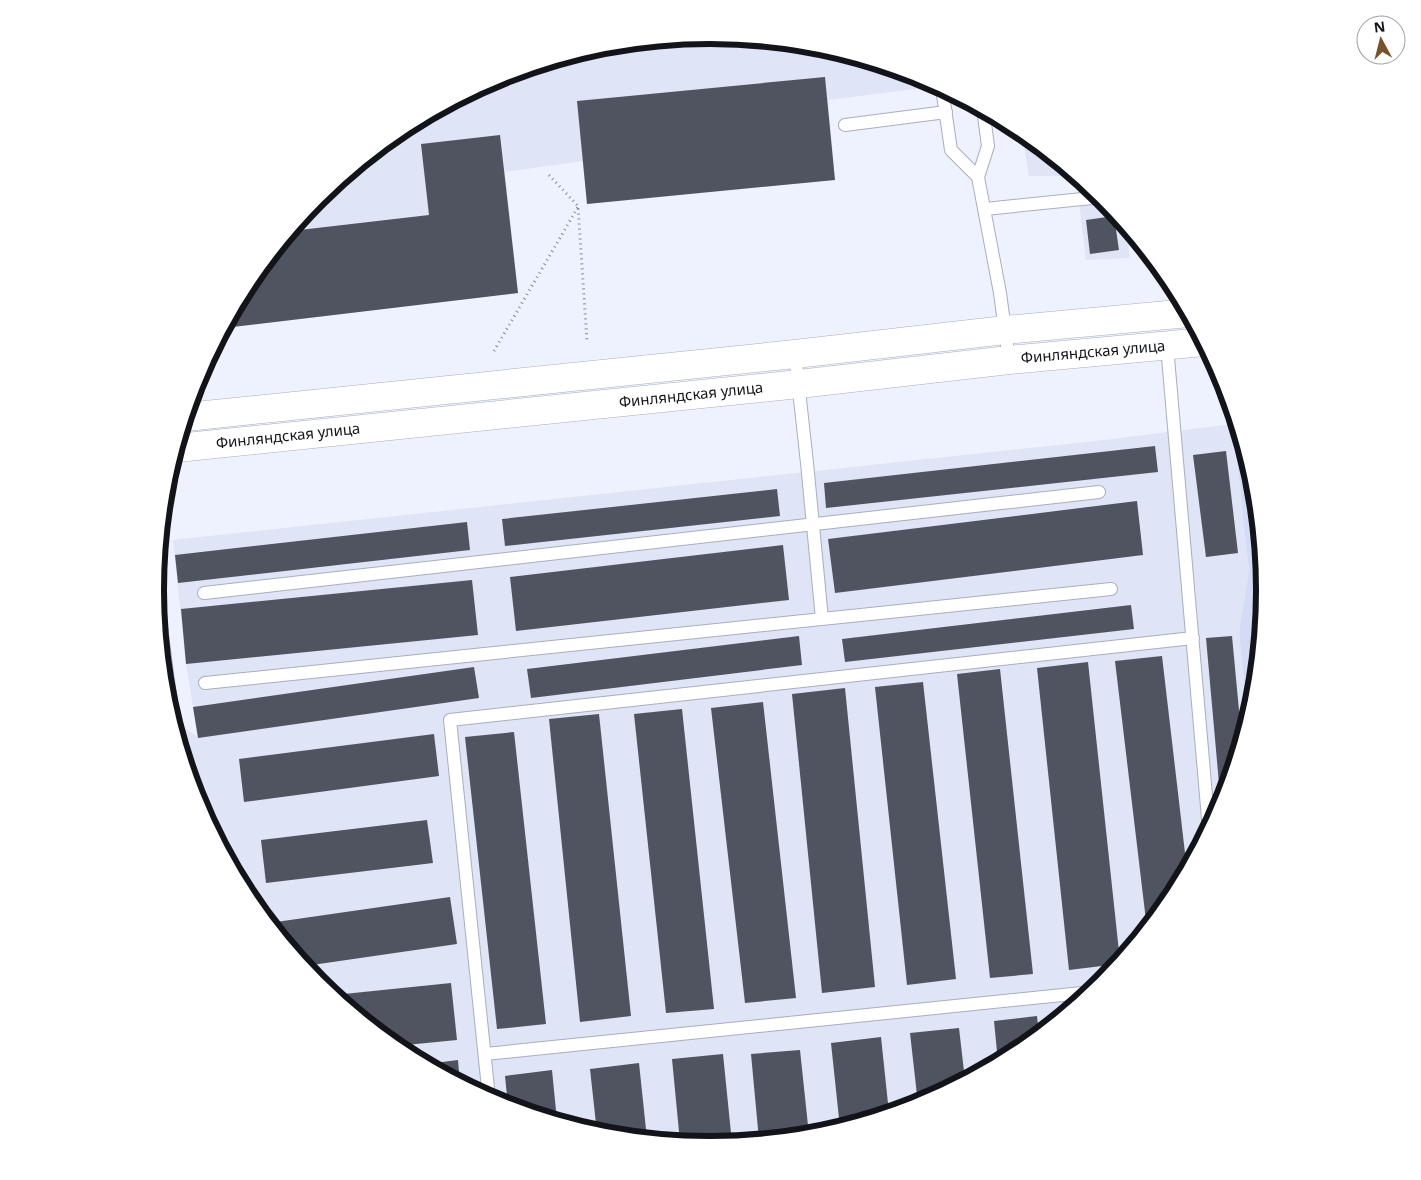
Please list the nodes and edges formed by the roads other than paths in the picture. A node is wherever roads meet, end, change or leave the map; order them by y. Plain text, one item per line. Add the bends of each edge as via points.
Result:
1 (943, 96) edge
2 (946, 112) junction
3 (984, 117) edge
4 (845, 125) dead end
5 (978, 177) junction
6 (1091, 198) edge
7 (985, 209) junction
8 (1176, 314) edge
9 (1006, 330) junction
10 (1197, 343) edge
11 (1167, 346) junction
12 (795, 354) junction
13 (1009, 360) junction
14 (799, 384) junction
15 (192, 416) edge
16 (184, 447) edge
17 (1099, 492) dead end
18 (813, 524) junction
19 (1111, 589) dead end
20 (204, 593) dead end
21 (822, 619) junction
22 (1193, 638) junction
23 (205, 683) dead end
24 (1208, 815) edge
25 (1079, 993) edge
26 (485, 1054) junction
27 (488, 1089) edge

1 - 2 lane
2 - 4 lane
2 - 5 lane via 951,150
3 - 5 lane via 988,146
5 - 7 lane
6 - 7 lane
7 - 9 lane
8 - 9 street, Финляндская улица
8 - 11 street
9 - 12 street, Финляндская улица
9 - 13 lane
10 - 11 street, Финляндская улица
11 - 13 street, Финляндская улица
11 - 22 lane
12 - 14 lane
12 - 15 street, Финляндская улица
13 - 14 street, Финляндская улица
14 - 16 street, Финляндская улица
14 - 18 lane
17 - 18 lane
18 - 20 lane
18 - 21 lane
19 - 21 lane
21 - 23 lane
22 - 24 lane
22 - 26 lane via 450,720
25 - 26 lane
26 - 27 lane

